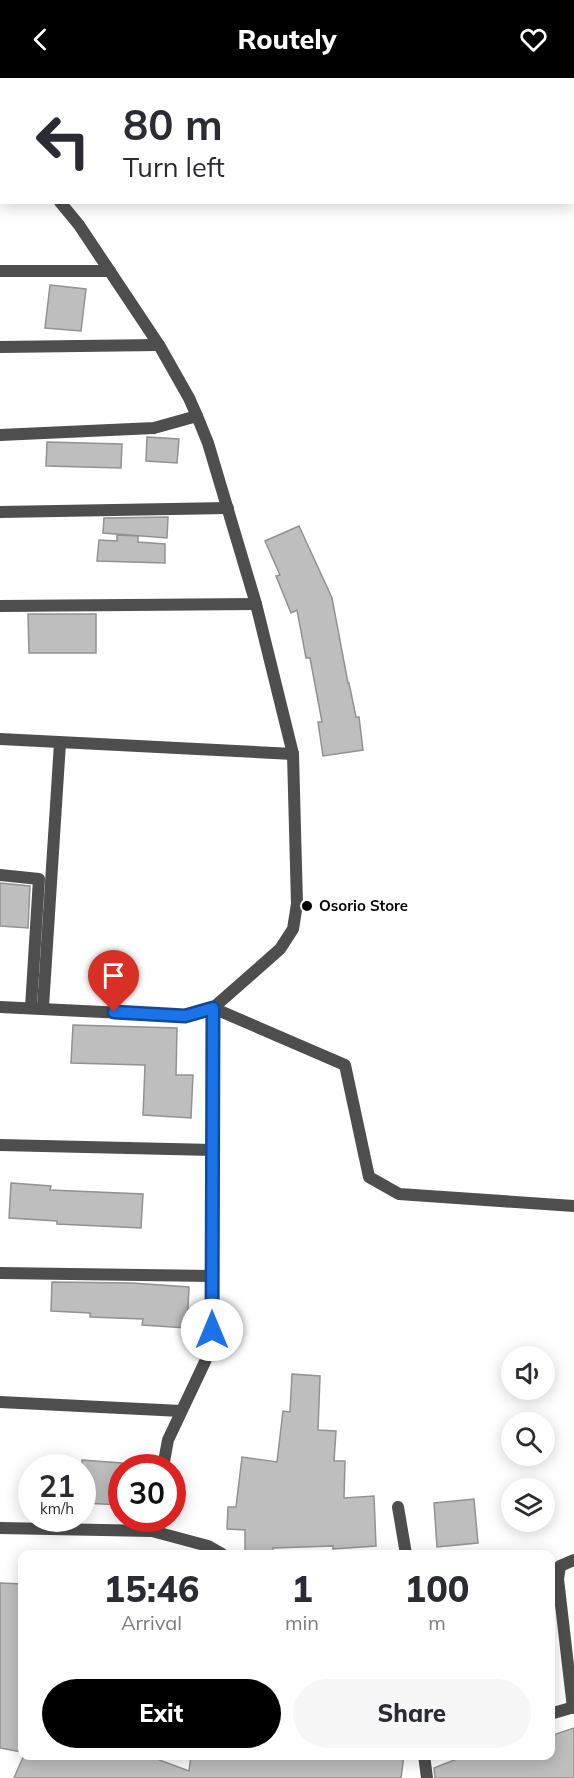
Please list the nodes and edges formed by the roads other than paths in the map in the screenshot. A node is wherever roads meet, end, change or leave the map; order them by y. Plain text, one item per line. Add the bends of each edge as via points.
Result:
1 (62, 204) edge
2 (0, 271) edge
3 (110, 271) junction
4 (159, 345) junction
5 (0, 347) edge
6 (196, 416) junction
7 (0, 435) edge
8 (228, 508) junction
9 (0, 512) edge
10 (256, 604) junction
11 (0, 606) edge
12 (0, 739) edge
13 (60, 743) junction
14 (293, 754) junction
15 (0, 875) edge
16 (0, 1007) edge
17 (37, 1007) junction
18 (213, 1008) junction
19 (0, 1145) edge
20 (213, 1150) junction
21 (574, 1206) edge
22 (0, 1273) edge
23 (212, 1276) junction
24 (0, 1402) edge
25 (181, 1411) junction
26 (165, 1454) edge
27 (398, 1507) dead end
28 (0, 1528) edge
29 (108, 1530) edge
30 (156, 1532) edge
31 (215, 1550) edge
32 (405, 1550) edge
33 (574, 1560) edge
34 (573, 1708) edge
35 (555, 1713) edge
36 (425, 1760) edge
37 (427, 1778) edge

1 - 3 street
2 - 3 street
3 - 4 street
4 - 5 street
4 - 6 street
6 - 7 street via 154,428
6 - 8 street
8 - 9 street
8 - 10 street
10 - 11 street
10 - 14 street
12 - 13 street
13 - 14 street
13 - 17 street
14 - 18 street via 297,904 293,929 280,949
15 - 17 street via 39,879
16 - 17 street
17 - 18 street via 185,1016
18 - 20 street
18 - 21 street via 345,1065 369,1177 399,1194
19 - 20 street
20 - 23 street
22 - 23 street
23 - 25 street via 212,1348
24 - 25 street
25 - 26 street
27 - 32 street
28 - 29 street
30 - 31 street
33 - 34 street via 560,1566 558,1579
34 - 35 street
36 - 37 street

